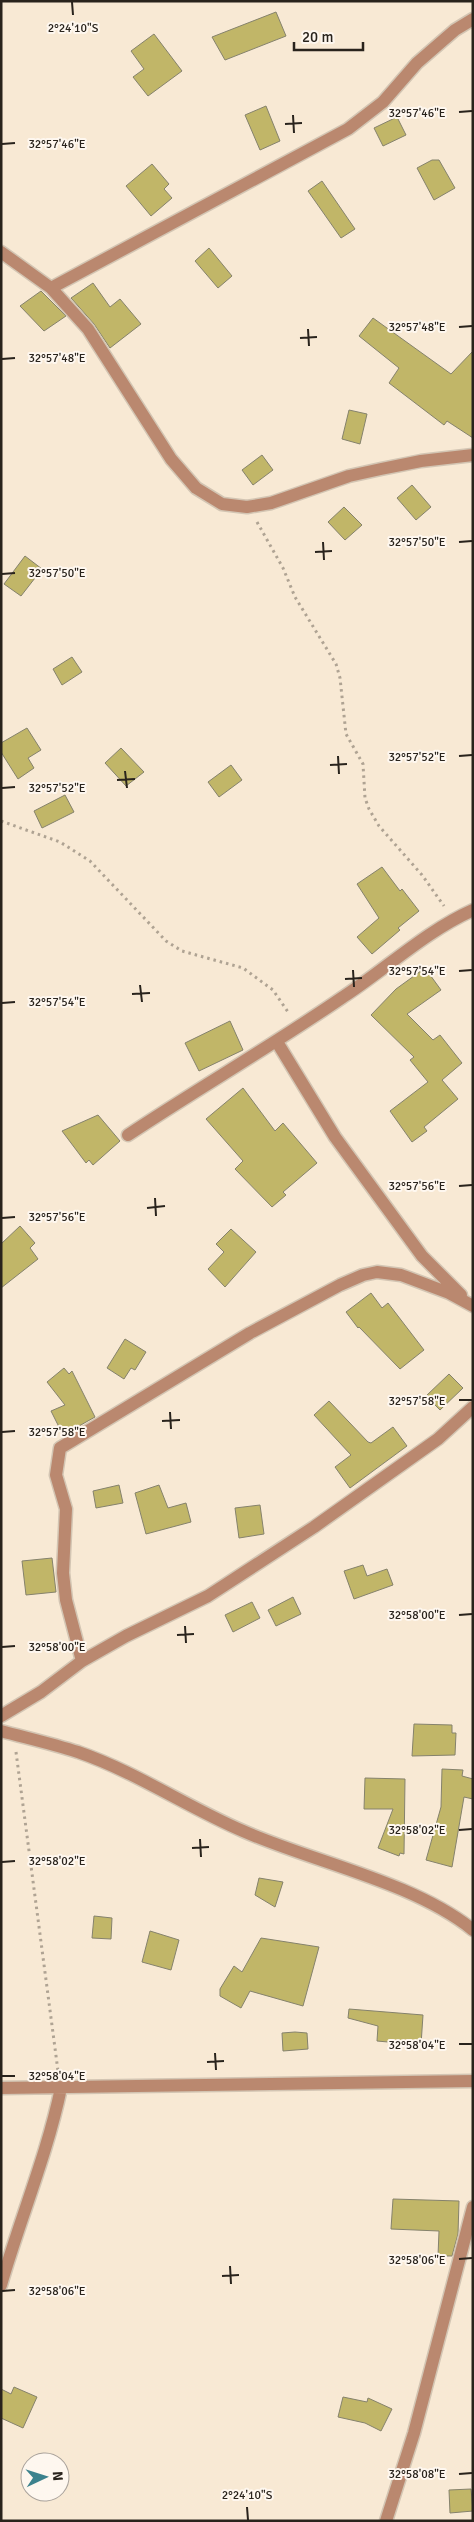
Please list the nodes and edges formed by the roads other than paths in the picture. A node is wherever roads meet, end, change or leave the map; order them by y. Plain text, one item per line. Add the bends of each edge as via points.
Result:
1 (473, 19) edge
2 (1, 252) edge
3 (51, 288) junction
4 (473, 455) edge
5 (473, 910) edge
6 (277, 1042) junction
7 (128, 1135) dead end
8 (473, 1305) edge
9 (473, 1407) edge
10 (82, 1661) junction
11 (1, 1716) edge
12 (7, 1733) edge
13 (473, 1930) edge
14 (473, 2081) edge
15 (1, 2088) edge
16 (61, 2088) junction
17 (473, 2207) edge
18 (14, 2242) junction
19 (1, 2247) edge
20 (1, 2285) edge
21 (386, 2521) edge

1 - 3 street via 425,56 383,102 348,129
2 - 3 street
3 - 4 street via 88,329 171,459 196,488 222,504 248,507 271,504 350,476 421,460
5 - 6 street via 452,919
6 - 7 street via 219,1075
6 - 8 street via 335,1137 422,1256
8 - 10 street via 401,1275 377,1272 363,1275 250,1333 60,1448 56,1474 66,1509 63,1573 66,1600
9 - 10 street via 438,1439 381,1480 208,1596
10 - 11 street via 41,1692
12 - 13 street via 79,1752 244,1831 417,1897 458,1917
14 - 16 street
15 - 16 street
16 - 18 street via 54,2122
17 - 21 street via 414,2433
18 - 19 street
18 - 20 street

